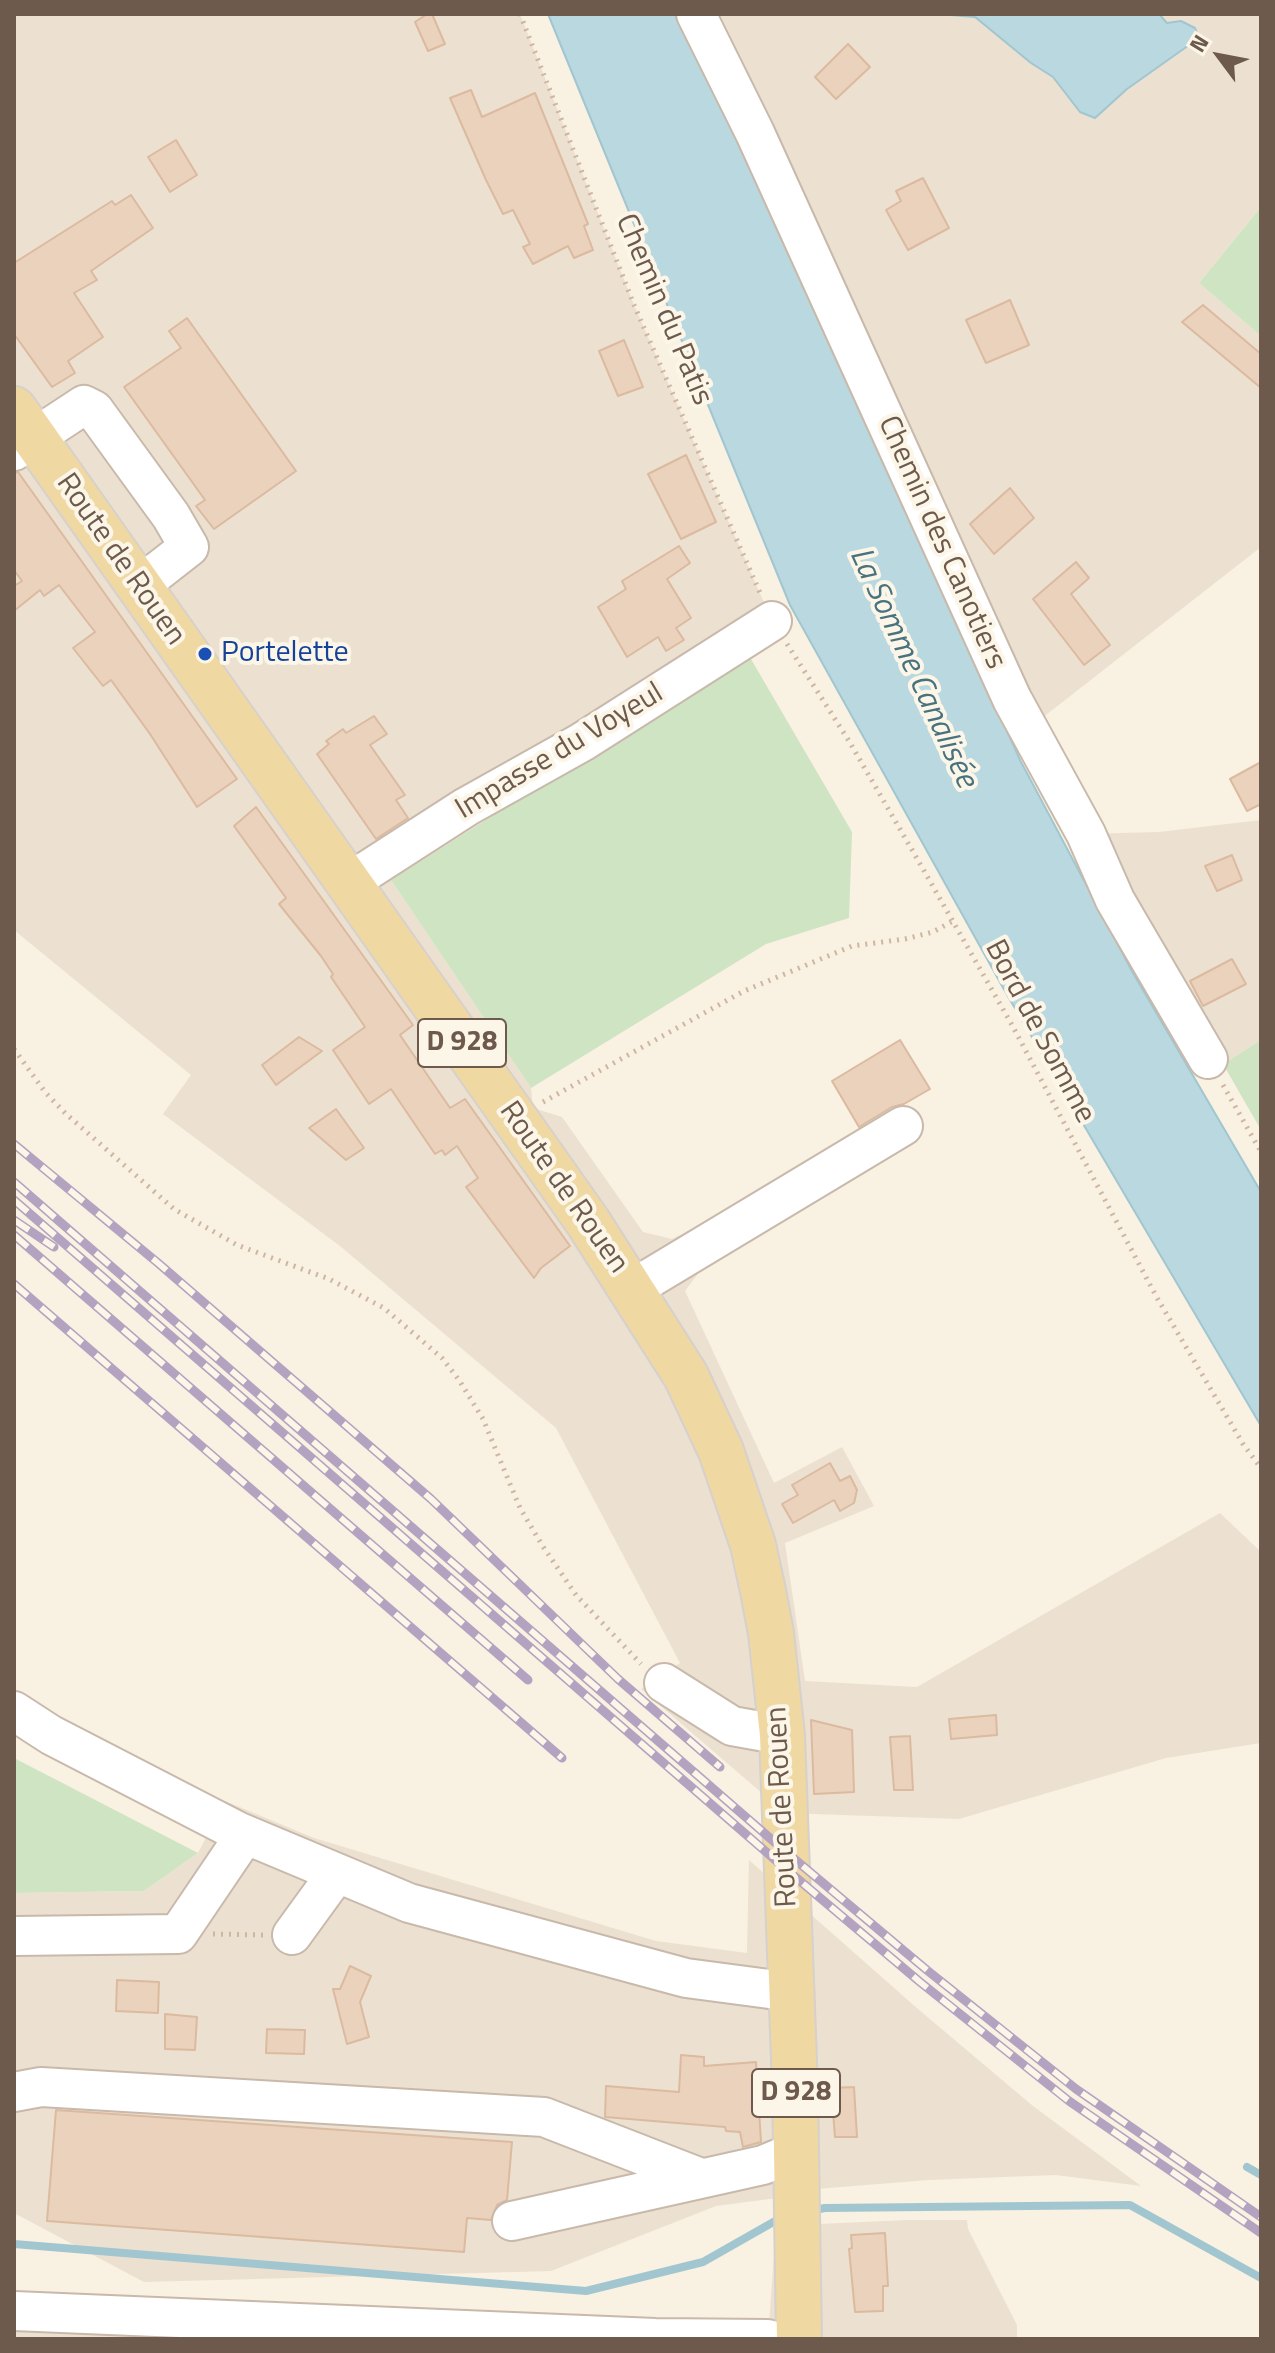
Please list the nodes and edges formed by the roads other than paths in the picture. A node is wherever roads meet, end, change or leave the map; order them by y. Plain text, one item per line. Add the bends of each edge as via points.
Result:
1 (696, 14) edge
2 (20, 432) edge
3 (139, 586) junction
4 (772, 621) road end
5 (348, 883) junction
6 (1208, 1059) road end
7 (903, 1126) dead end
8 (632, 1289) junction
9 (664, 1683) road end
10 (14, 1711) edge
11 (782, 1735) junction
12 (245, 1835) junction
13 (337, 1873) junction
14 (292, 1935) road end
15 (14, 1936) edge
16 (792, 1992) junction
17 (14, 2092) edge
18 (797, 2151) junction
19 (701, 2178) junction
20 (512, 2221) dead end
21 (14, 2311) edge
22 (768, 2339) edge
23 (799, 2339) edge

1 - 6 street, Chemin des Canotiers via 1012,699 1086,834 1115,900
2 - 3 main road, Route de Rouen / D 928
2 - 3 street via 84,405 94,410 189,547
3 - 5 main road, Route de Rouen / D 928
4 - 5 street, Impasse du Voyeul
5 - 8 main road, Route de Rouen / D 928
7 - 8 street
8 - 11 main road, Route de Rouen / D 928 via 704,1410 735,1489 771,1633
9 - 11 street via 732,1726
10 - 12 street
11 - 16 main road, Route de Rouen / D 928
12 - 13 street
12 - 15 street via 178,1934
13 - 14 street
13 - 16 street via 409,1903 686,1978
16 - 18 main road, Route de Rouen / D 928
17 - 19 street via 41,2087 544,2117
18 - 19 street via 763,2165
18 - 23 main road, Route de Rouen / D 928
19 - 20 street
21 - 22 street

